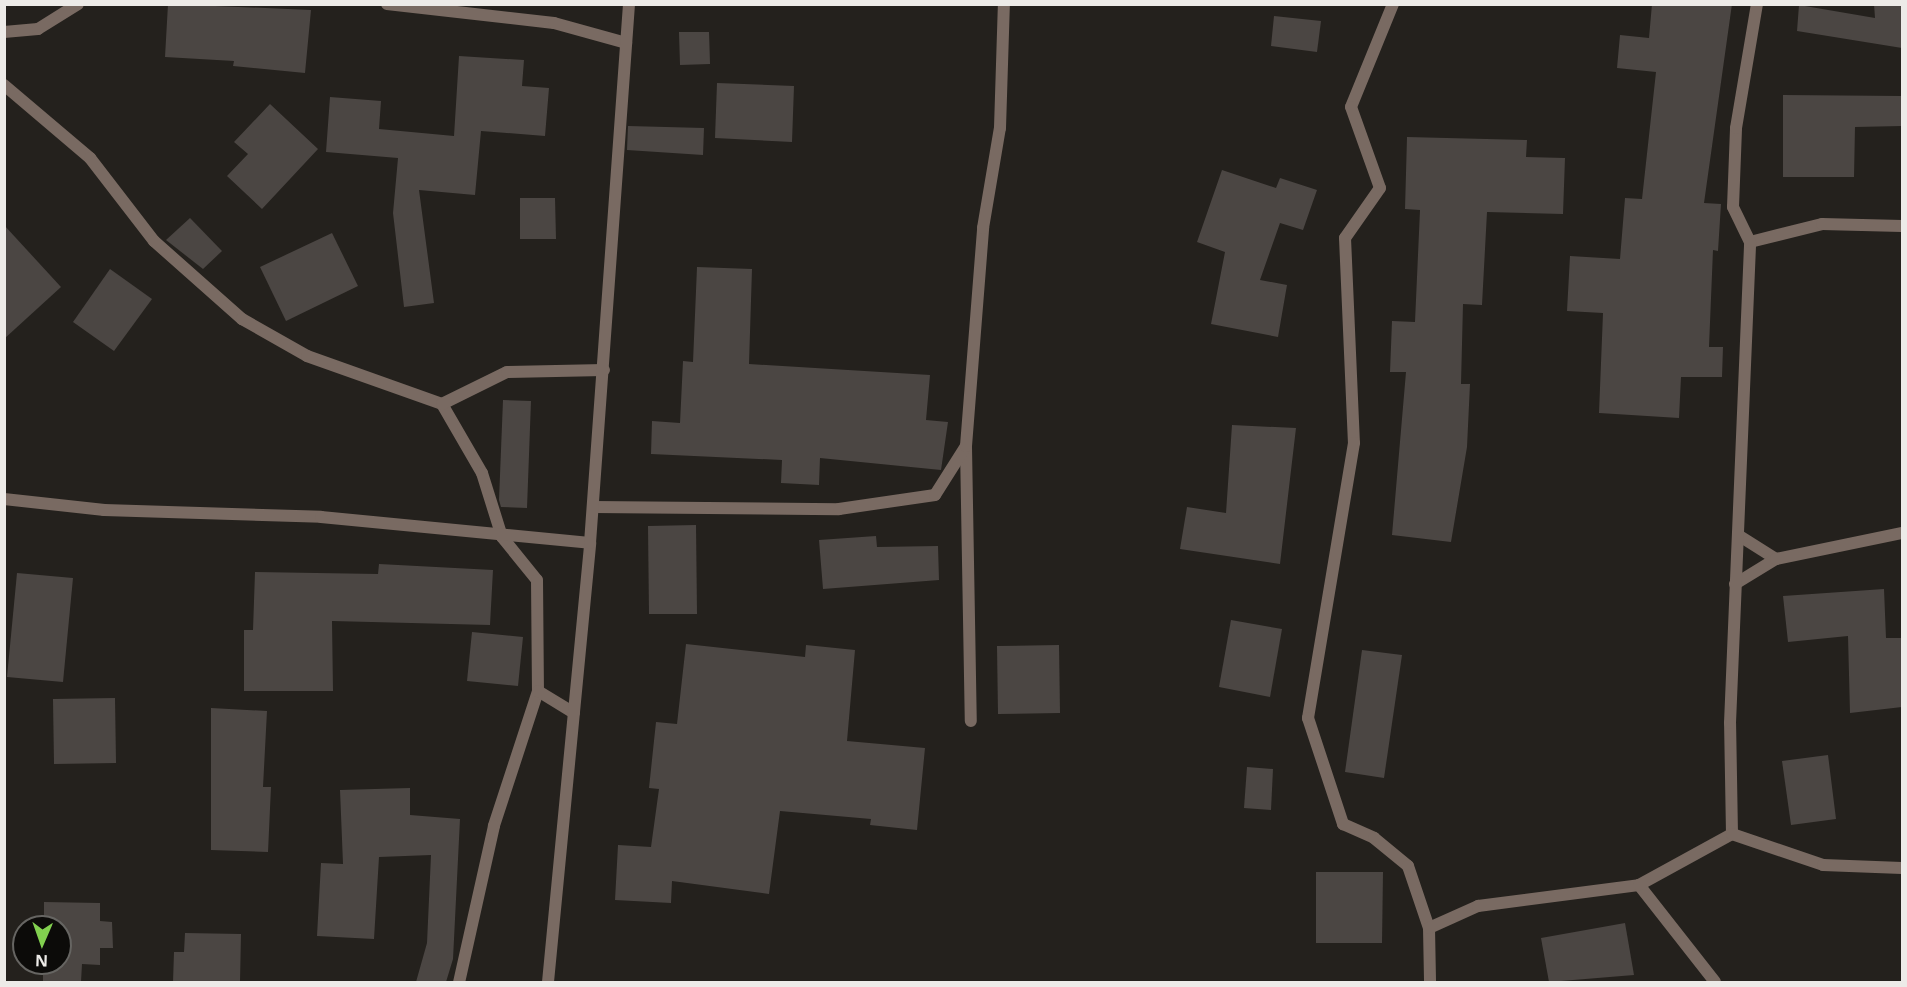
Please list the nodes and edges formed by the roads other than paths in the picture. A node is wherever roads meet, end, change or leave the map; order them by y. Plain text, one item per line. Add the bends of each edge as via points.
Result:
1 (78, 4) edge
2 (387, 4) edge
3 (630, 4) edge
4 (1004, 4) edge
5 (1393, 4) edge
6 (1757, 4) edge
7 (4, 32) edge
8 (626, 43) junction
9 (4, 85) edge
10 (1902, 226) edge
11 (1750, 242) junction
12 (604, 370) junction
13 (442, 404) junction
14 (966, 446) junction
15 (4, 499) edge
16 (593, 507) junction
17 (1902, 533) edge
18 (1738, 535) junction
19 (502, 537) junction
20 (590, 543) junction
21 (1776, 559) junction
22 (1735, 584) junction
23 (538, 691) junction
24 (574, 713) junction
25 (971, 720) dead end
26 (1732, 834) junction
27 (1902, 868) edge
28 (1639, 885) junction
29 (1429, 928) junction
30 (459, 982) edge
31 (548, 982) edge
32 (1430, 982) edge
33 (1715, 982) edge

1 - 7 street via 38,29
2 - 8 street via 554,23
3 - 8 street
4 - 14 street via 1000,128 983,228
5 - 29 street via 1351,107 1380,188 1345,238 1354,443 1321,615 1308,718 1343,824 1374,838 1408,866
6 - 11 street via 1736,128 1733,207
8 - 12 street
9 - 13 street via 90,158 154,241 242,319 307,356
10 - 11 street via 1822,224
11 - 18 street
12 - 13 street via 507,372
12 - 16 street
13 - 19 street via 482,473
14 - 16 street via 934,495 839,509
14 - 25 street
15 - 19 street via 104,510 321,518
16 - 20 street
17 - 21 street
18 - 21 street
18 - 22 street
19 - 20 street
19 - 23 street via 537,580
20 - 24 street
21 - 22 street
22 - 26 street
23 - 24 street
23 - 30 street via 494,826
24 - 31 street
26 - 27 street via 1823,865
26 - 28 street
28 - 29 street via 1478,906
28 - 33 street
29 - 32 street

